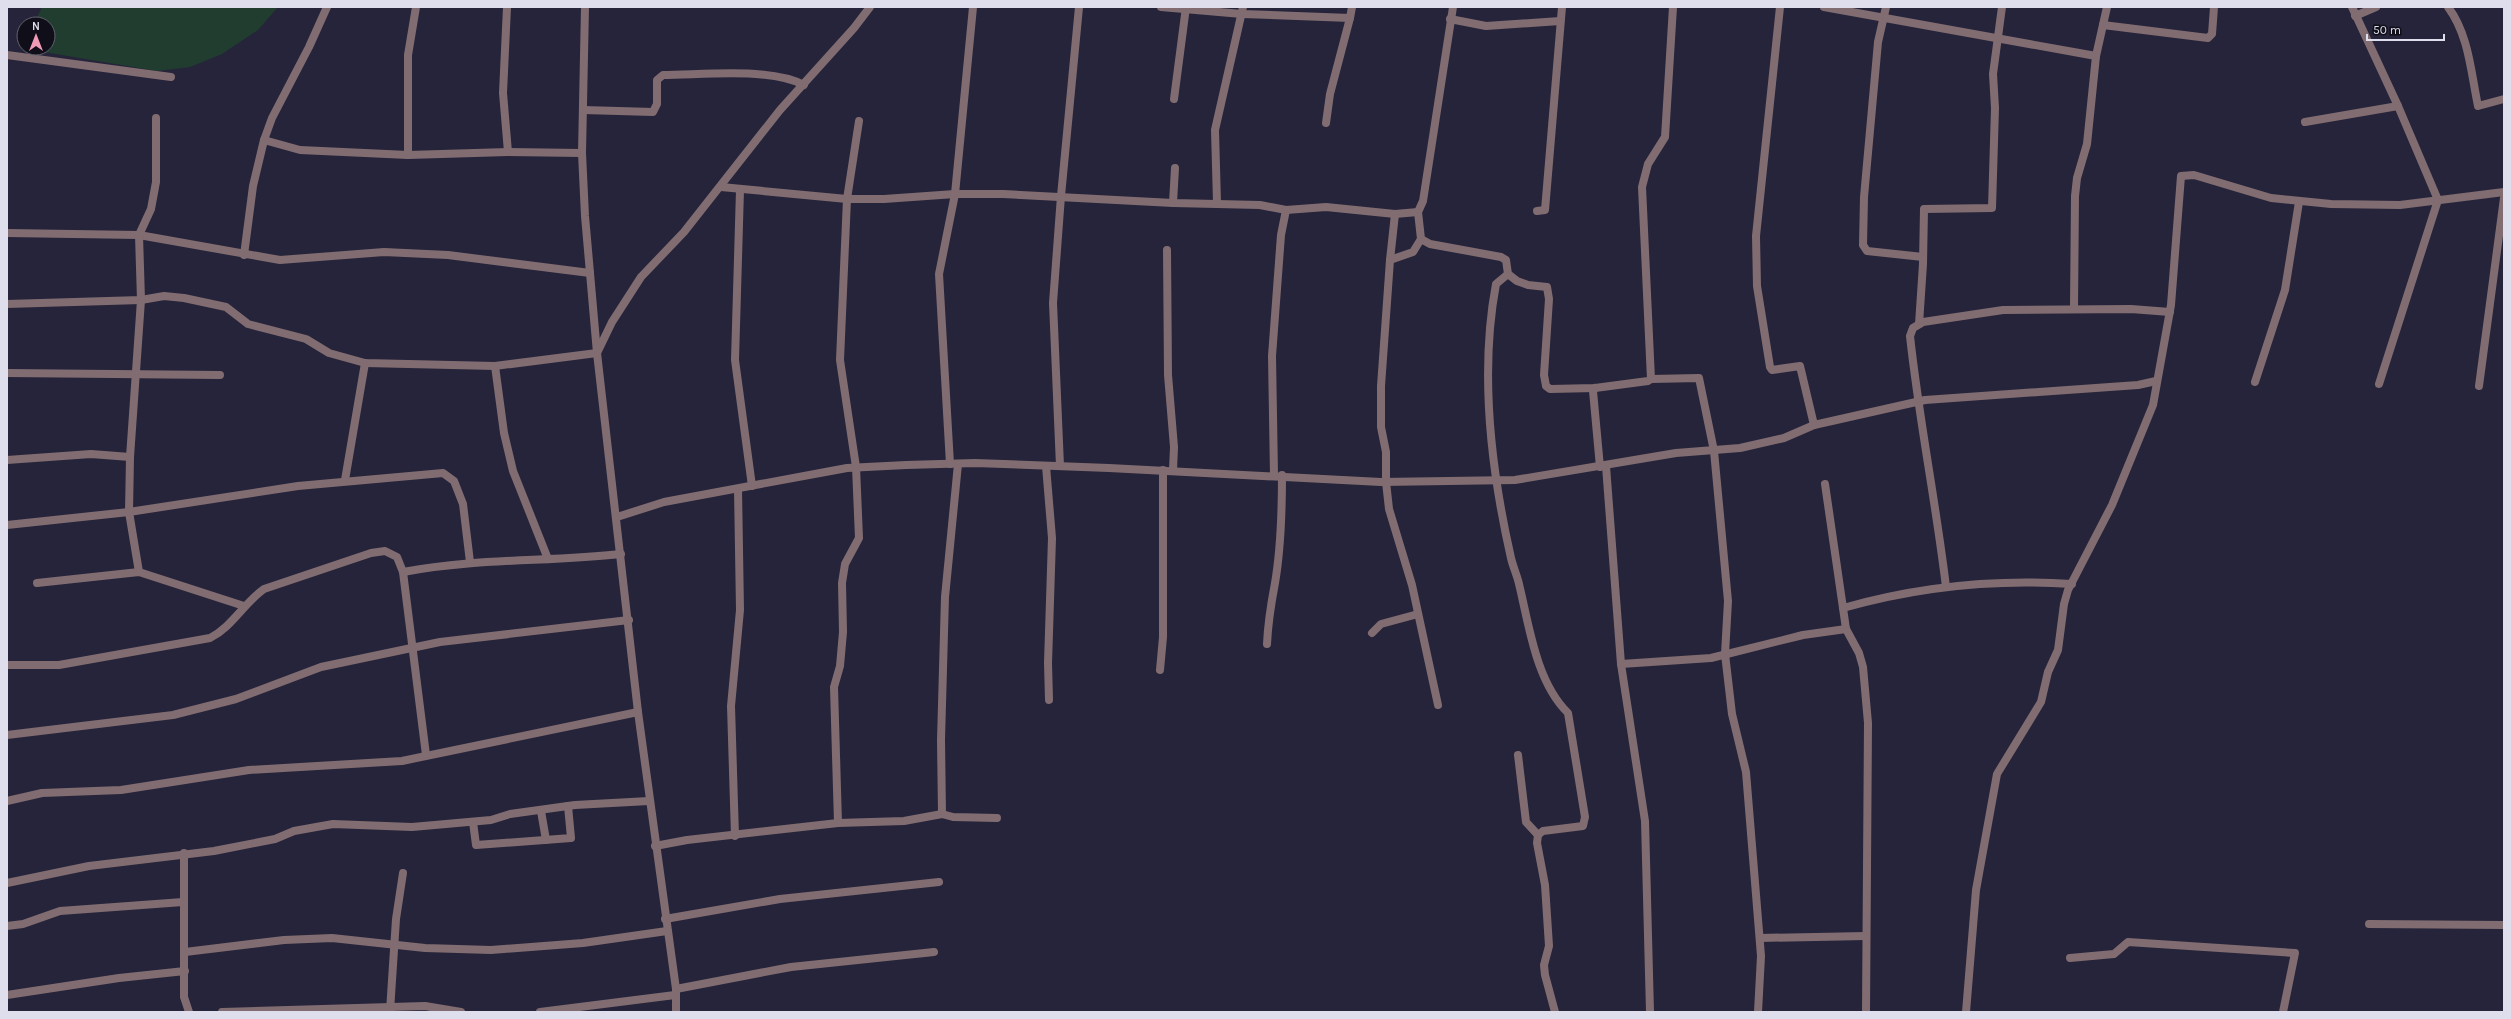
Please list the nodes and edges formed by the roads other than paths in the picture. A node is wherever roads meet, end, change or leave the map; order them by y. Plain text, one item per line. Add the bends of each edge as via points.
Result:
1 (327, 7) edge
2 (416, 7) edge
3 (507, 7) edge
4 (585, 7) edge
5 (870, 7) edge
6 (973, 7) edge
7 (1079, 7) edge
8 (1161, 7) edge
9 (1352, 7) edge
10 (1453, 7) edge
11 (1562, 7) edge
12 (1673, 7) edge
13 (1780, 7) edge
14 (1824, 7) edge
15 (1886, 7) edge
16 (2002, 7) edge
17 (2106, 7) edge
18 (2214, 7) edge
19 (2352, 7) edge
20 (2376, 7) edge
21 (2448, 7) edge
22 (1186, 8) edge
23 (1242, 11) edge
24 (2355, 16) junction
25 (1884, 17) junction
26 (1350, 18) junction
27 (1450, 19) junction
28 (1560, 22) junction
29 (2103, 25) junction
30 (1997, 38) junction
31 (7, 55) edge
32 (2096, 56) junction
33 (171, 77) dead end
34 (804, 85) junction
35 (1174, 99) dead end
36 (2504, 99) edge
37 (2398, 106) junction
38 (583, 110) junction
39 (156, 118) dead end
40 (859, 121) dead end
41 (2305, 122) dead end
42 (1326, 123) dead end
43 (264, 140) junction
44 (508, 152) junction
45 (582, 153) junction
46 (408, 155) junction
47 (1174, 168) dead end
48 (721, 188) junction
49 (740, 190) junction
50 (2504, 192) edge
51 (955, 194) junction
52 (1061, 196) junction
53 (847, 198) junction
54 (2504, 198) edge
55 (2438, 200) junction
56 (2299, 202) junction
57 (1217, 203) junction
58 (1173, 204) junction
59 (1286, 210) junction
60 (1537, 211) dead end
61 (1418, 212) junction
62 (1395, 214) junction
63 (7, 233) edge
64 (140, 235) junction
65 (1421, 239) junction
66 (1167, 250) dead end
67 (244, 255) junction
68 (1923, 257) junction
69 (1390, 260) junction
70 (590, 273) junction
71 (1508, 274) junction
72 (141, 300) junction
73 (7, 304) edge
74 (2074, 308) junction
75 (2170, 312) junction
76 (1919, 324) junction
77 (597, 353) junction
78 (365, 364) junction
79 (495, 366) junction
80 (7, 373) edge
81 (135, 375) junction
82 (220, 375) dead end
83 (1651, 379) junction
84 (2156, 381) junction
85 (2255, 382) dead end
86 (2378, 384) dead end
87 (2479, 386) dead end
88 (1595, 388) junction
89 (1917, 402) junction
90 (1814, 425) junction
91 (1714, 451) junction
92 (130, 457) junction
93 (7, 460) edge
94 (954, 464) junction
95 (1046, 466) junction
96 (1060, 466) junction
97 (856, 467) junction
98 (1603, 467) junction
99 (1163, 470) junction
100 (1173, 470) junction
101 (1278, 475) junction
102 (345, 480) junction
103 (1498, 480) junction
104 (1386, 482) junction
105 (1825, 484) dead end
106 (752, 486) junction
107 (738, 489) junction
108 (129, 512) junction
109 (617, 517) junction
110 (7, 525) edge
111 (621, 554) junction
112 (548, 559) junction
113 (470, 562) junction
114 (139, 572) junction
115 (403, 572) junction
116 (37, 583) dead end
117 (2072, 584) junction
118 (1946, 587) junction
119 (244, 606) junction
120 (1843, 608) junction
121 (1418, 614) junction
122 (629, 620) junction
123 (1846, 629) junction
124 (1372, 633) dead end
125 (1267, 644) dead end
126 (411, 647) junction
127 (1725, 654) junction
128 (1621, 664) junction
129 (7, 665) edge
130 (1160, 670) dead end
131 (1050, 700) dead end
132 (1438, 706) dead end
133 (638, 712) junction
134 (7, 735) edge
135 (426, 755) junction
136 (1518, 755) dead end
137 (7, 801) edge
138 (649, 801) junction
139 (568, 806) junction
140 (541, 811) junction
141 (942, 814) junction
142 (997, 818) dead end
143 (473, 822) junction
144 (838, 823) junction
145 (1538, 835) junction
146 (735, 836) junction
147 (546, 840) junction
148 (655, 846) junction
149 (184, 853) junction
150 (403, 873) dead end
151 (939, 882) dead end
152 (7, 883) edge
153 (183, 902) junction
154 (665, 919) junction
155 (2369, 924) dead end
156 (2504, 925) edge
157 (7, 926) edge
158 (667, 931) junction
159 (1866, 936) junction
160 (1760, 938) junction
161 (395, 946) junction
162 (185, 952) junction
163 (934, 952) dead end
164 (2070, 958) dead end
165 (185, 970) junction
166 (676, 992) junction
167 (7, 995) edge
168 (390, 1010) edge
169 (585, 1010) edge
170 (189, 1012) edge
171 (222, 1012) edge
172 (461, 1012) edge
173 (540, 1012) edge
174 (676, 1012) edge
175 (1555, 1012) edge
176 (1650, 1012) edge
177 (1758, 1012) edge
178 (1866, 1012) edge
179 (1966, 1012) edge
180 (2283, 1012) edge

1 - 43 street via 272,118
2 - 46 street via 408,55
3 - 44 street via 503,93
4 - 38 street
5 - 34 street
6 - 51 street
7 - 52 street
8 - 22 street
9 - 26 street
10 - 27 street
11 - 28 street
12 - 83 street via 1665,137 1648,164 1642,188
13 - 90 street via 1756,236 1757,286 1770,367 1772,370 1800,366
14 - 25 street
15 - 25 street
16 - 30 street
17 - 29 street
18 - 29 street via 2212,34 2208,38
19 - 24 street
20 - 24 street
21 - 36 street via 2458,20 2463,34 2478,106
22 - 23 street
22 - 35 street
23 - 26 street
23 - 57 street via 1215,130
24 - 37 street
25 - 30 street
25 - 68 street via 1878,42 1867,158 1863,245 1866,251
26 - 42 street via 1330,94
27 - 28 street via 1486,26
27 - 61 street via 1423,201
28 - 60 street via 1545,210
29 - 32 street
30 - 32 street
30 - 68 street via 1993,74 1995,108 1992,208 1924,209
31 - 33 street
32 - 74 street via 2090,126 2075,196
34 - 38 street via 793,80 758,75 662,75 657,80 657,104 653,112
34 - 48 street via 780,110
37 - 41 street
37 - 55 street
38 - 45 street
39 - 64 street via 156,182 151,209
40 - 53 street
43 - 46 street via 300,150
43 - 67 street via 253,186
44 - 45 street
44 - 46 street
45 - 70 street
47 - 58 street
48 - 49 street
48 - 77 street via 684,232 640,277 612,322
49 - 53 street
49 - 106 street via 735,360
50 - 55 street
51 - 52 street
51 - 53 street via 884,199
51 - 94 street via 940,274
52 - 58 street
52 - 96 street via 1053,303
53 - 97 street via 840,360
54 - 87 street
55 - 56 street via 2371,205
55 - 86 street
56 - 75 street via 2271,198 2194,175 2181,176
56 - 85 street via 2285,290
57 - 58 street
57 - 59 street via 1260,205
59 - 62 street via 1326,207
59 - 101 street via 1281,235 1272,356
61 - 62 street
61 - 65 street
62 - 69 street
63 - 64 street
64 - 67 street
64 - 72 street
65 - 69 street via 1413,252
65 - 71 street via 1430,244 1501,257 1506,260
66 - 100 street via 1168,375 1174,447
67 - 70 street via 280,260 384,252 448,255
68 - 76 street
69 - 104 street via 1381,427 1386,452
70 - 77 street
71 - 88 street via 1517,281 1547,287 1549,290 1544,375 1546,386 1550,389
71 - 103 street via 1496,284 1488,357 1492,437
72 - 73 street
72 - 78 street via 164,296 226,306 248,324 306,339 329,353
72 - 81 street
74 - 75 street
74 - 76 street via 2003,310
75 - 84 street
76 - 89 street via 1913,328 1910,336
77 - 79 street
77 - 109 street
78 - 79 street
78 - 102 street
79 - 112 street via 504,433 513,471
80 - 81 street
81 - 82 street
81 - 92 street
83 - 88 street
83 - 91 street via 1699,378
84 - 89 street via 2138,385
84 - 117 street via 2153,405 2112,505
88 - 98 street via 1593,391
89 - 90 street
89 - 118 street via 1940,529
90 - 91 street via 1784,438
91 - 98 street via 1642,458
91 - 127 street via 1729,614
92 - 93 street via 91,454
92 - 108 street
94 - 95 street
94 - 97 street
94 - 141 street via 956,505 949,538 942,665
95 - 96 street
95 - 131 street via 1052,538 1048,663
96 - 99 street
97 - 106 street
97 - 144 street via 859,538 845,564 842,583 842,645 834,687
98 - 103 street via 1516,480
98 - 128 street
99 - 100 street
99 - 130 street via 1164,637
100 - 101 street
101 - 104 street
101 - 125 street via 1280,534 1275,583 1268,611
102 - 108 street via 228,495
102 - 113 street via 370,481 443,473 454,481 463,504
103 - 104 street
103 - 145 street via 1511,559 1525,616 1550,688 1558,703 1568,713 1585,817 1583,826 1543,831
104 - 121 street via 1389,509 1412,584
105 - 120 street
106 - 107 street
107 - 109 street via 664,502
107 - 146 street via 740,610 731,706
108 - 110 street
108 - 114 street
109 - 111 street
111 - 112 street
111 - 122 street
112 - 113 street
113 - 115 street
114 - 116 street
114 - 119 street
115 - 119 street via 397,557 386,551 371,553 264,589
115 - 126 street
117 - 118 street via 2020,582
117 - 179 street via 2064,604 2058,650 2048,672 2041,702 2025,724 1997,774 1976,885
118 - 120 street
119 - 129 street via 220,633 210,638 59,665
120 - 123 street
121 - 124 street via 1381,624
121 - 132 street
122 - 126 street
122 - 133 street
123 - 127 street via 1803,635
123 - 159 street via 1859,653 1866,700
126 - 134 street via 321,667 236,699 173,715
126 - 135 street
127 - 128 street via 1711,658
127 - 160 street via 1732,714 1746,772
128 - 176 street via 1644,815
133 - 135 street
133 - 138 street
135 - 137 street via 402,761 249,770 121,790 42,793
136 - 145 street via 1526,822
138 - 139 street
138 - 148 street
139 - 140 street
139 - 147 street via 571,838
140 - 143 street
140 - 147 street
141 - 142 street via 953,817
141 - 144 street via 904,821
143 - 147 street via 476,845
143 - 149 street via 412,827 333,824 236,846
144 - 146 street
145 - 175 street via 1537,843 1545,885 1549,946 1544,965
146 - 148 street
148 - 154 street
149 - 152 street via 164,858 89,866
149 - 153 street
150 - 161 street
151 - 154 street via 780,899
153 - 157 street via 60,910 23,924
153 - 162 street
154 - 158 street
155 - 156 street
158 - 161 street via 583,943 492,950
158 - 166 street
159 - 160 street
159 - 178 street
160 - 177 street via 1761,982
161 - 162 street via 332,938 284,940
161 - 168 street
162 - 165 street
163 - 166 street via 791,967
164 - 180 street via 2114,954 2128,942 2295,953
165 - 167 street
165 - 170 street via 184,998
166 - 169 street
166 - 174 street
168 - 171 street
168 - 172 street via 425,1006
169 - 173 street

